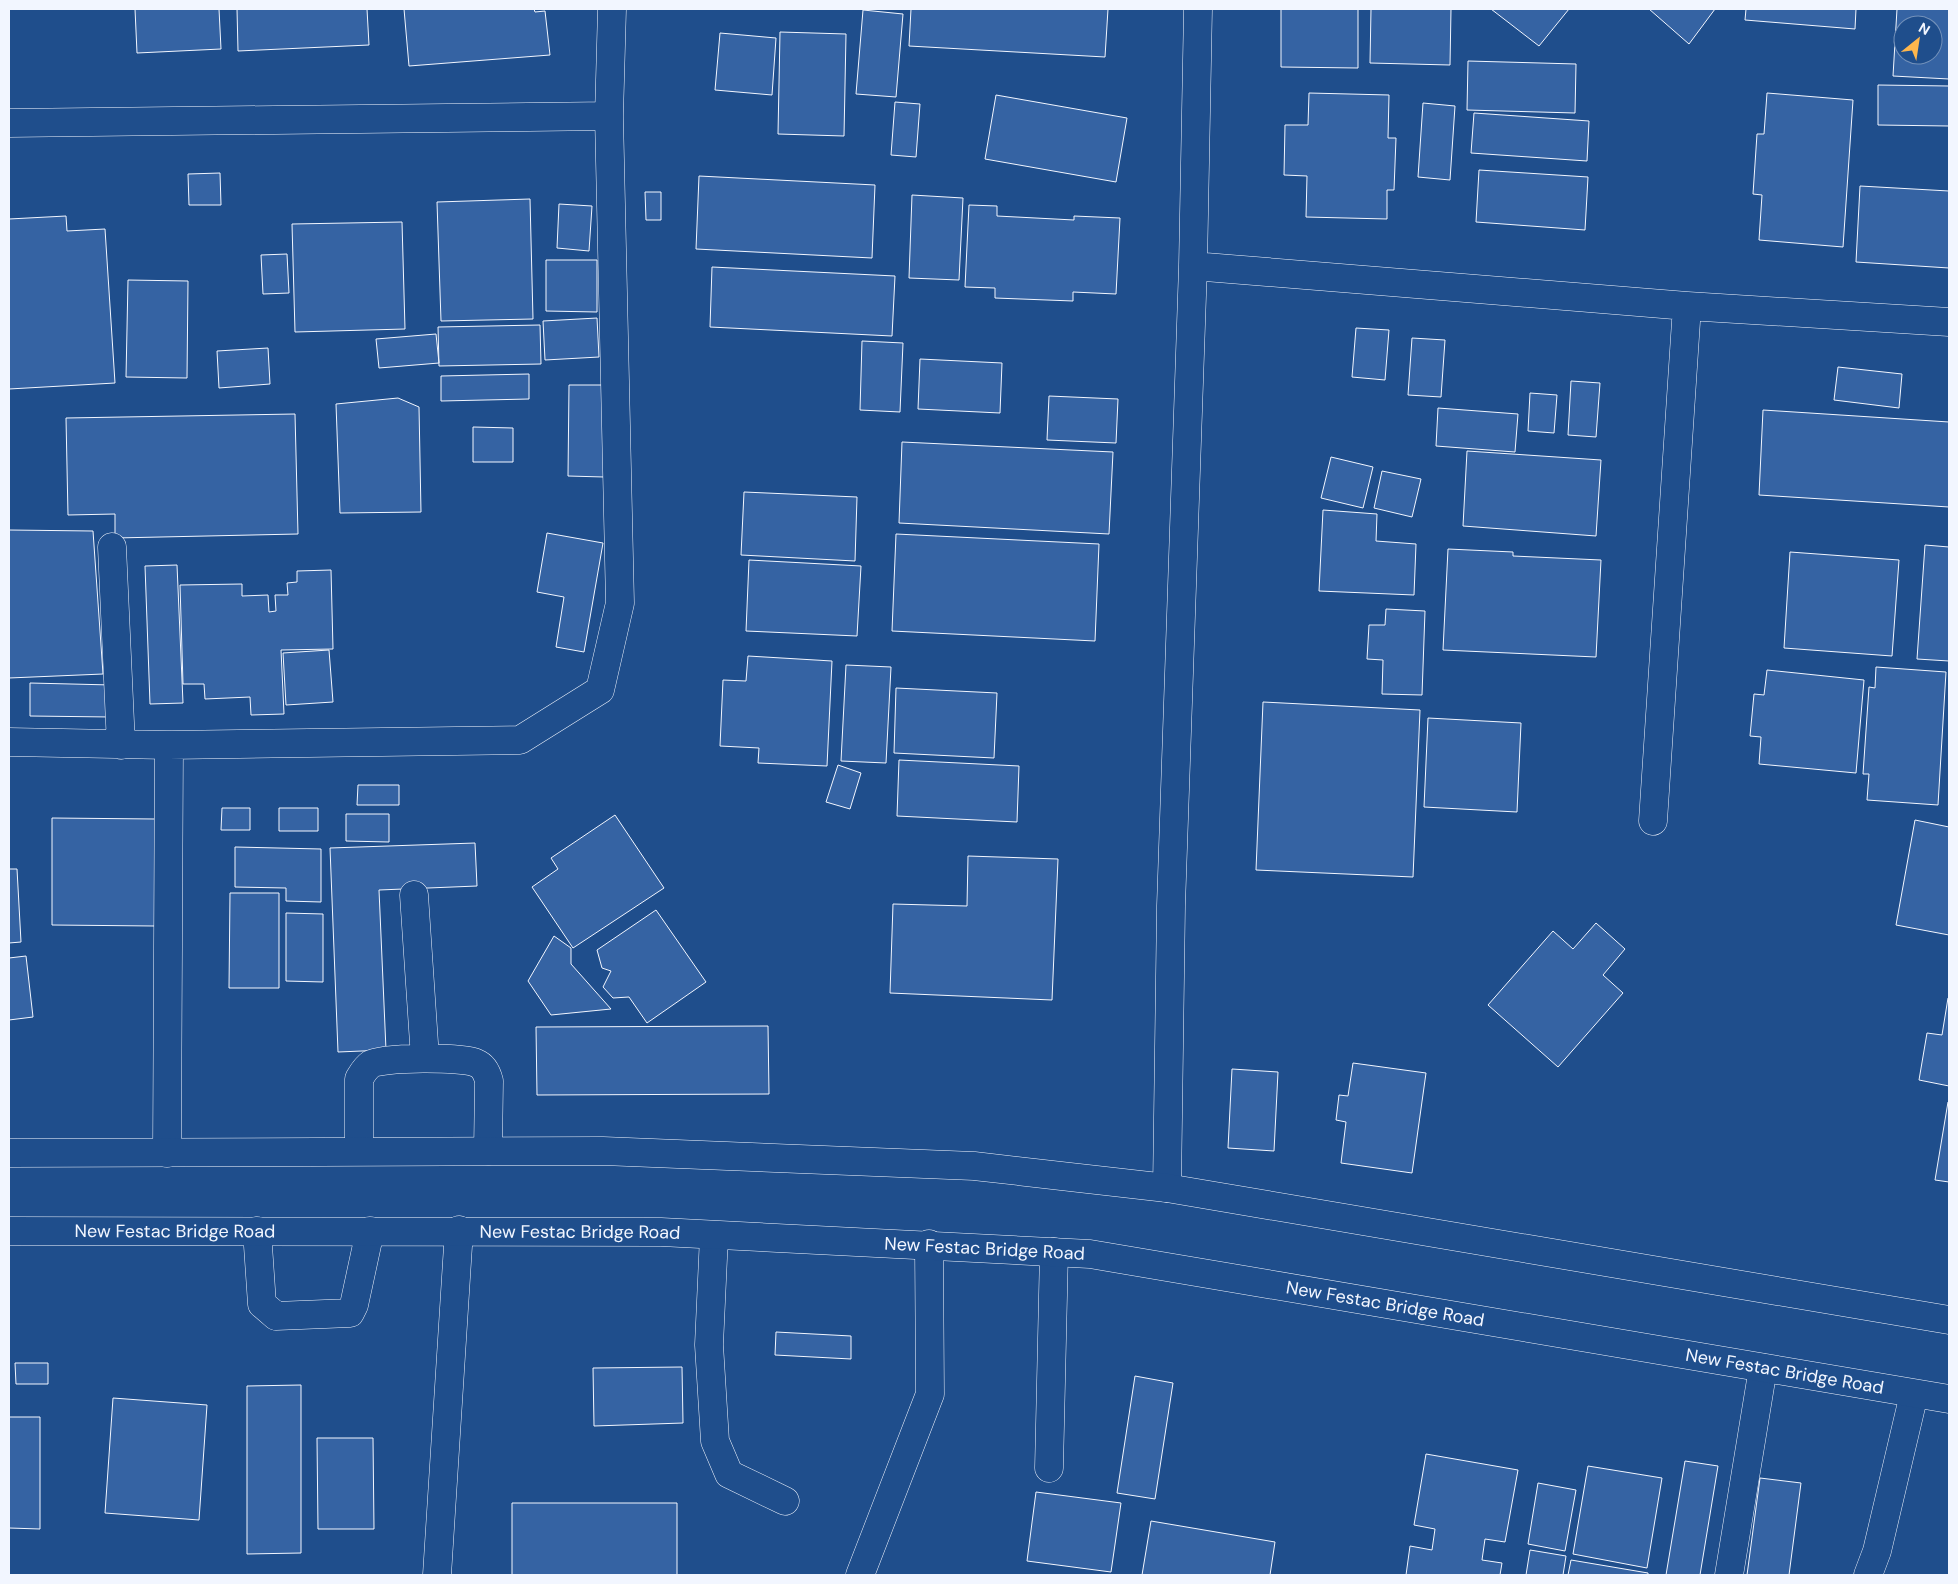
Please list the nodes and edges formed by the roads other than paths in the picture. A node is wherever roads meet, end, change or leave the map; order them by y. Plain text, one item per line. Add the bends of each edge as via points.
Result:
1 (612, 9) edge
2 (1198, 9) edge
3 (609, 116) junction
4 (9, 123) edge
5 (1193, 266) junction
6 (1687, 306) junction
7 (1949, 322) edge
8 (112, 547) dead end
9 (9, 742) edge
10 (121, 744) junction
11 (169, 745) junction
12 (1653, 821) dead end
13 (414, 895) dead end
14 (425, 1058) junction
15 (488, 1151) junction
16 (167, 1152) junction
17 (359, 1152) junction
18 (9, 1153) edge
19 (1167, 1188) junction
20 (458, 1230) junction
21 (9, 1231) edge
22 (256, 1231) junction
23 (370, 1231) junction
24 (714, 1236) junction
25 (929, 1244) junction
26 (1054, 1252) junction
27 (1949, 1320) edge
28 (1763, 1368) junction
29 (1914, 1394) junction
30 (1949, 1400) edge
31 (1049, 1468) dead end
32 (785, 1500) dead end
33 (437, 1575) edge
34 (860, 1575) edge
35 (1729, 1575) edge
36 (1868, 1575) edge

1 - 3 street
2 - 5 street
3 - 4 street
3 - 11 street via 620,603 600,690 520,740
5 - 6 street
5 - 19 street via 1171,906
6 - 7 street
6 - 12 street
8 - 10 street
9 - 10 street
10 - 11 street
11 - 16 street
13 - 14 street
14 - 15 street via 474,1062 487,1072
14 - 17 street via 377,1061 364,1070 360,1080
15 - 17 street
15 - 19 street via 602,1150 974,1166
16 - 17 street
16 - 18 street
19 - 27 street
20 - 23 street, New Festac Bridge Road
20 - 24 street, New Festac Bridge Road via 661,1232
20 - 33 street
21 - 22 street, New Festac Bridge Road
22 - 23 street, New Festac Bridge Road
22 - 23 street via 262,1304 276,1316 350,1313
24 - 25 street, New Festac Bridge Road
24 - 32 street via 709,1345 715,1441 729,1474
25 - 26 street, New Festac Bridge Road
25 - 34 street via 930,1394
26 - 28 street, New Festac Bridge Road via 1090,1254
26 - 31 street
28 - 29 street, New Festac Bridge Road
28 - 35 street
29 - 30 street, New Festac Bridge Road
29 - 36 street via 1877,1551

